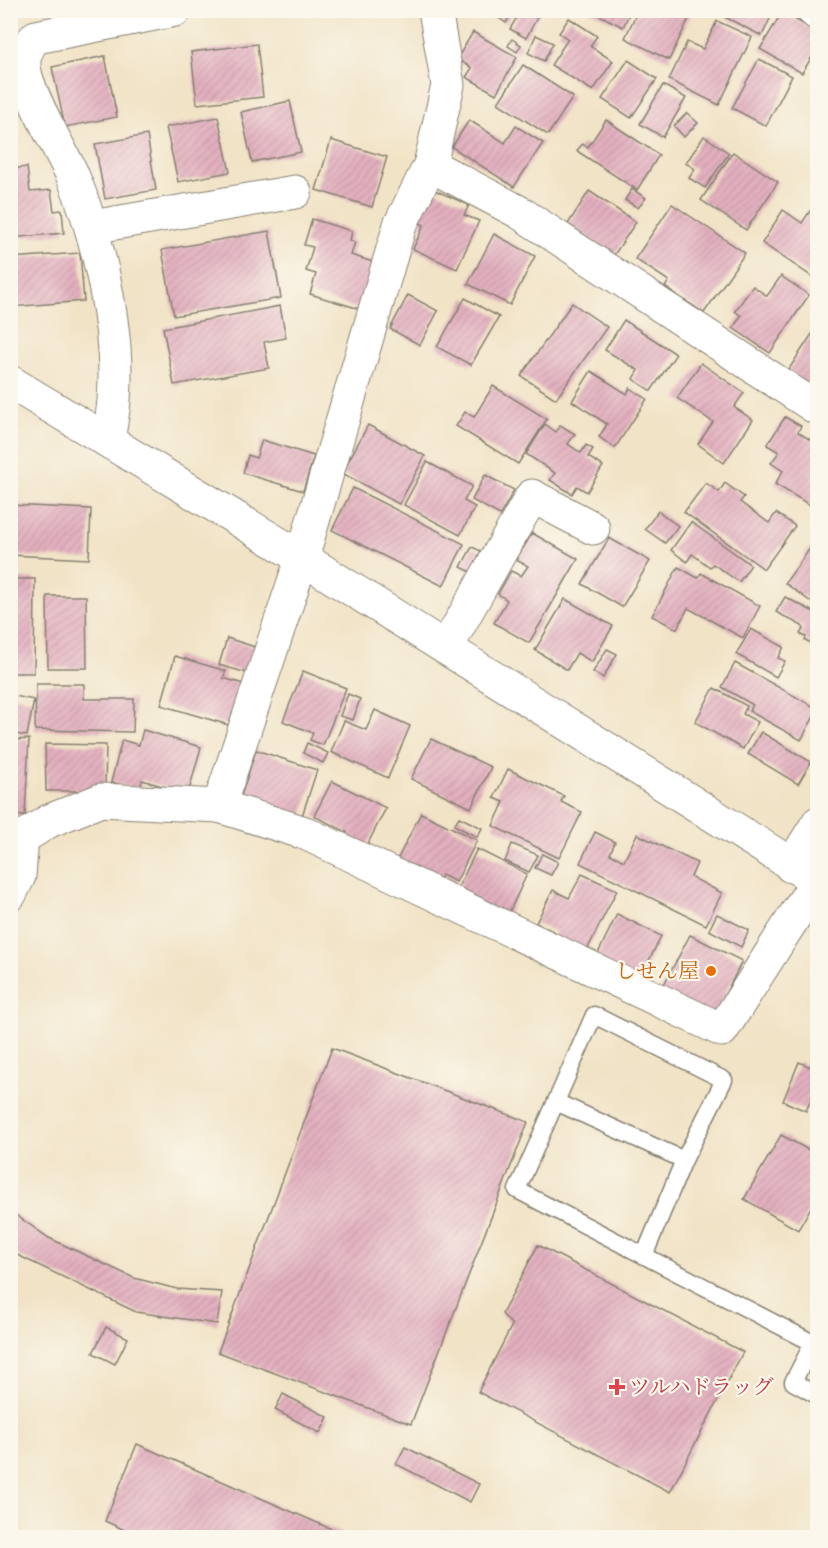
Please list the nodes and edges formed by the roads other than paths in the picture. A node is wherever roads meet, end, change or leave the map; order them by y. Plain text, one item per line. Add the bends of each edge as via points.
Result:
1 (175, 10) edge
2 (435, 10) edge
3 (813, 10) edge
4 (818, 14) edge
5 (430, 165) junction
6 (296, 192) dead end
7 (92, 227) junction
8 (10, 382) edge
9 (818, 409) edge
10 (108, 441) junction
11 (593, 528) dead end
12 (302, 558) junction
13 (446, 648) junction
14 (219, 806) junction
15 (818, 823) edge
16 (16, 836) edge
17 (809, 876) edge
18 (10, 894) edge
19 (556, 1102) junction
20 (684, 1160) junction
21 (644, 1256) junction
22 (815, 1344) edge
23 (818, 1396) edge

1 - 7 street via 36,37 30,43 25,71
2 - 5 street via 448,85
3 - 4 street
5 - 9 street via 519,212
5 - 12 street via 400,225
6 - 7 street
7 - 10 street via 114,369
8 - 10 street
10 - 12 street
11 - 13 street via 532,496
12 - 13 street
12 - 14 street
13 - 17 street
14 - 16 street via 101,800
14 - 17 street via 305,833 722,1030
15 - 17 street
16 - 18 street via 19,876
19 - 20 lane
19 - 20 lane via 594,1015 724,1080
19 - 21 lane via 517,1190
20 - 21 lane
21 - 22 lane
22 - 23 lane via 793,1382

